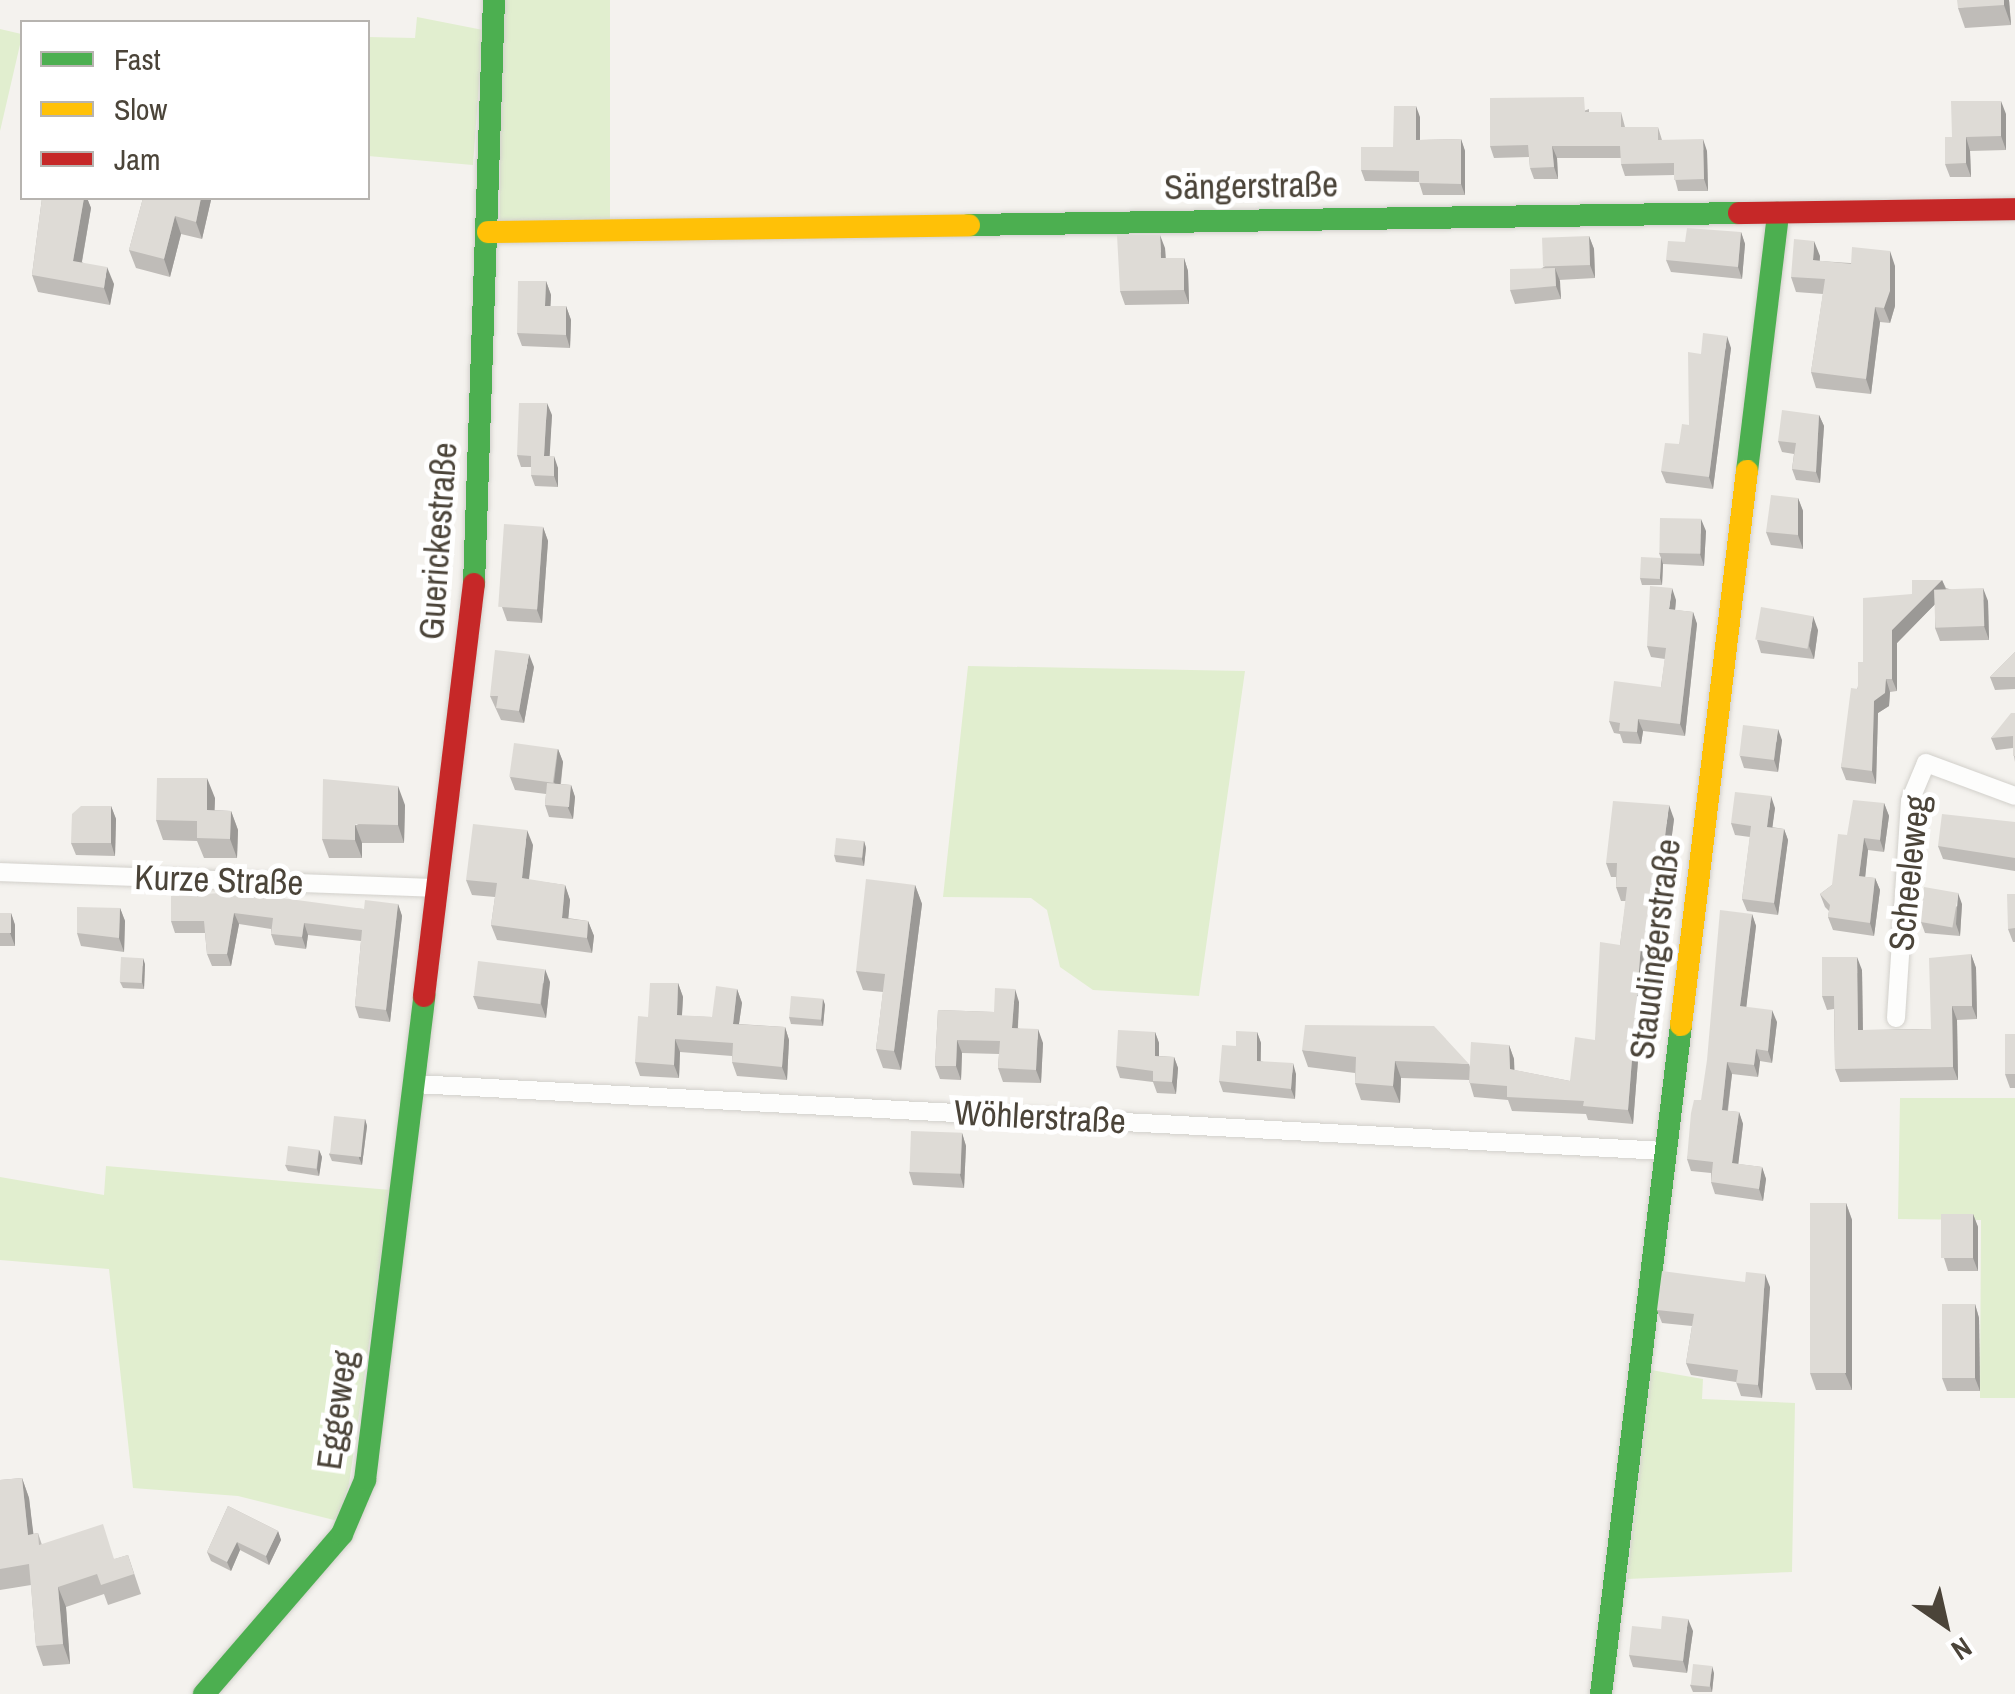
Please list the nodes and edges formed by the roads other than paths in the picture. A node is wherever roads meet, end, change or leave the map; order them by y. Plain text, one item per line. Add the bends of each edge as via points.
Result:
1 (494, 0) edge
2 (2015, 209) edge
3 (1778, 213) junction
4 (488, 232) junction
5 (2015, 796) edge
6 (0, 872) edge
7 (438, 888) junction
8 (1896, 1018) dead end
9 (415, 1084) junction
10 (1666, 1151) junction
11 (204, 1694) edge
12 (1600, 1694) edge

1 - 4 street, Guerickestraße
2 - 3 street, Sängerstraße
3 - 4 street, Sängerstraße
3 - 10 street, Staudingerstraße
4 - 7 street, Guerickestraße via 477,560
5 - 8 street, Scheeleweg via 1926,763 1910,801
6 - 7 street, Kurze Straße
7 - 9 street, Guerickestraße
9 - 10 street, Wöhlerstraße
9 - 11 street, Eggeweg via 365,1480 342,1534
10 - 12 street, Staudingerstraße

